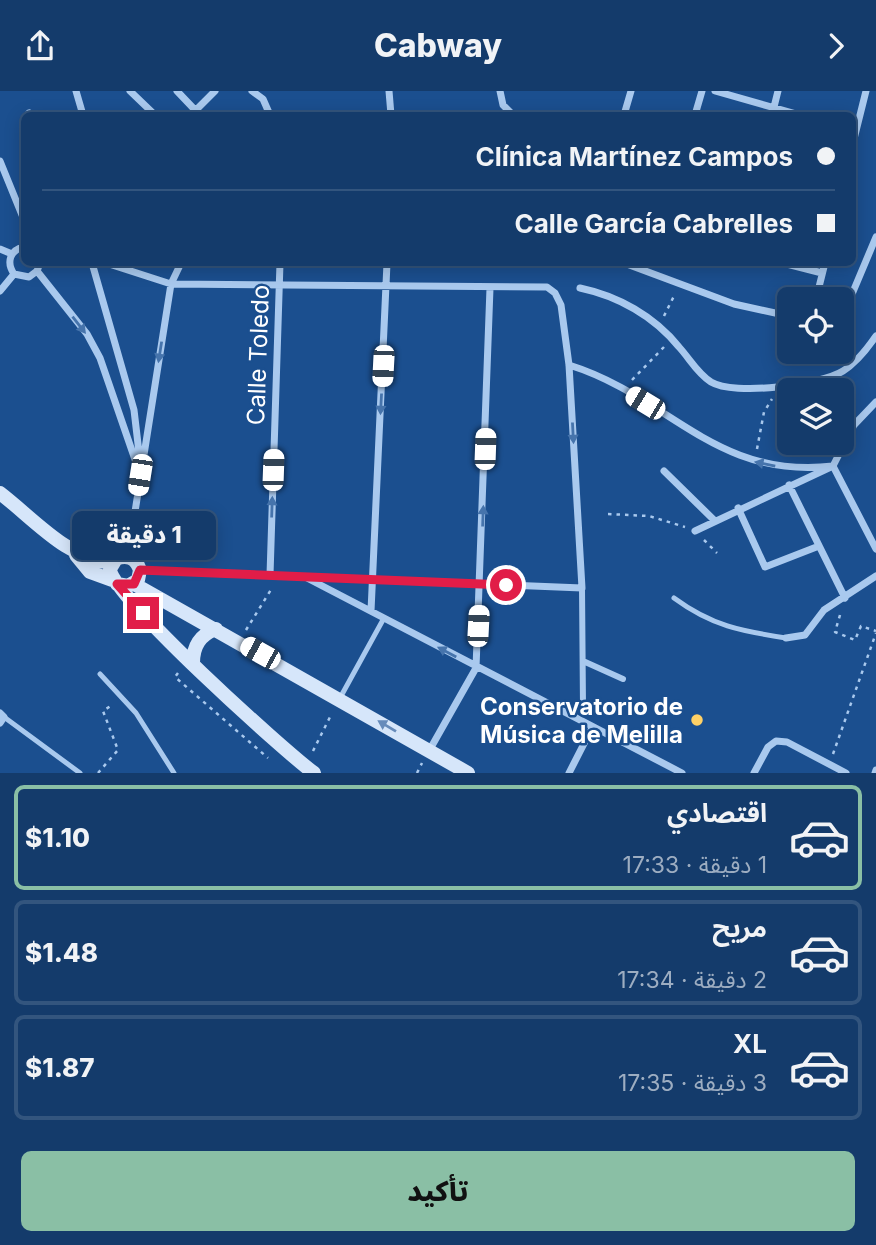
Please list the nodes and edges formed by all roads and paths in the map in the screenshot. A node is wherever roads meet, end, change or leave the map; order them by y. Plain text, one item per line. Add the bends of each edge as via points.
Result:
1 (76, 91) edge
2 (130, 91) edge
3 (177, 91) edge
4 (215, 91) edge
5 (252, 91) edge
6 (389, 91) edge
7 (631, 91) edge
8 (702, 91) edge
9 (715, 91) edge
10 (778, 91) edge
11 (866, 91) edge
12 (500, 93) edge
13 (82, 112) edge
14 (152, 112) edge
15 (193, 112) edge
16 (195, 112) edge
17 (269, 112) edge
18 (391, 112) edge
19 (510, 112) edge
20 (625, 112) edge
21 (696, 112) edge
22 (773, 112) edge
23 (856, 124) edge
24 (0, 161) edge
25 (21, 213) edge
26 (876, 237) edge
27 (0, 249) edge
28 (21, 249) edge
29 (12, 254) junction
30 (39, 266) edge
31 (93, 266) edge
32 (115, 266) edge
33 (180, 266) edge
34 (280, 266) edge
35 (387, 266) edge
36 (632, 266) edge
37 (794, 266) edge
38 (824, 266) edge
39 (37, 271) junction
40 (14, 274) junction
41 (822, 274) junction
42 (171, 284) junction
43 (280, 286) junction
44 (386, 287) junction
45 (819, 287) edge
46 (490, 288) junction
47 (580, 288) dead end
48 (854, 289) edge
49 (0, 291) edge
50 (777, 313) edge
51 (876, 336) edge
52 (569, 365) junction
53 (774, 397) dead end
54 (876, 402) edge
55 (755, 462) junction
56 (833, 466) junction
57 (664, 471) dead end
58 (140, 475) junction
59 (789, 485) junction
60 (2, 497) edge
61 (738, 508) junction
62 (608, 514) dead end
63 (715, 521) junction
64 (695, 531) junction
65 (819, 546) junction
66 (876, 549) edge
67 (717, 553) dead end
68 (75, 554) junction
69 (128, 556) junction
70 (112, 563) junction
71 (140, 570) junction
72 (270, 575) junction
73 (279, 576) junction
74 (304, 576) junction
75 (876, 576) edge
76 (373, 580) junction
77 (114, 582) junction
78 (134, 584) junction
79 (481, 584) junction
80 (582, 588) junction
81 (674, 598) dead end
82 (845, 598) junction
83 (370, 611) junction
84 (384, 618) junction
85 (216, 629) junction
86 (876, 632) edge
87 (786, 638) joint
88 (239, 642) junction
89 (583, 661) junction
90 (192, 662) junction
91 (476, 668) junction
92 (100, 674) dead end
93 (623, 679) dead end
94 (124, 698) junction
95 (340, 698) junction
96 (583, 707) dead end
97 (1, 717) edge
98 (325, 726) dead end
99 (592, 728) junction
100 (319, 738) dead end
101 (429, 751) junction
102 (268, 758) dead end
103 (830, 764) junction
104 (80, 772) edge
105 (98, 772) edge
106 (174, 772) edge
107 (314, 772) edge
108 (468, 772) edge
109 (569, 772) edge
110 (682, 772) edge
111 (754, 772) edge
112 (846, 772) edge

1 - 13 street
2 - 14 street
3 - 15 street
4 - 16 street
5 - 17 street via 263,99
6 - 18 street
7 - 20 street
8 - 21 street
9 - 22 street
10 - 22 street
11 - 23 street
12 - 19 street
24 - 25 street
26 - 48 street
27 - 29 street
28 - 29 street
29 - 40 street
30 - 39 street
31 - 58 street via 134,410
32 - 42 street
33 - 42 street
34 - 43 street, Calle Toledo
35 - 44 street
36 - 50 street via 734,304
37 - 41 street
38 - 41 street
39 - 40 street via 29,277
39 -> 58 street via 100,358
40 - 49 street
41 - 45 street
42 - 43 street
42 -> 58 street
43 - 44 street
72 -> 43 street, Calle Toledo
44 - 46 street
44 -> 76 street
46 - 52 street via 547,287 555,293 561,305
79 -> 46 street
47 - 51 street via 601,292 657,323 697,371 713,384 726,387 824,379 843,371
52 - 55 street
52 -> 80 street
53 - 55 path via 764,412
54 - 56 street via 854,425
56 -> 55 street via 794,468
56 - 59 street
56 - 66 street
57 - 63 street
58 - 69 street
59 - 61 street
59 - 65 street
60 - 68 main road
61 - 63 street
61 - 65 street via 765,567
62 - 64 path via 649,516
63 - 64 street
64 - 67 path
65 - 82 street
68 - 70 main road
68 - 77 main road via 90,572
69 - 70 main road
69 - 71 main road
70 - 77 main road
71 - 72 street
71 - 78 main road
72 - 73 street
73 - 74 street
73 - 88 path
74 - 76 street
74 - 83 street
75 - 82 street
76 - 79 street
76 - 83 street
77 - 78 main road
77 - 90 main road
78 - 85 main road
79 - 80 street
79 - 91 street
80 - 89 street
81 - 87 lane via 708,621
82 - 86 path via 835,632 855,640 861,626
82 - 87 street via 824,610 804,635
83 - 84 street
91 -> 84 street
84 - 95 lane
85 - 88 main road
85 - 90 main road via 196,646
86 - 103 path
88 - 95 main road
89 - 93 street
89 - 96 street
90 - 102 path via 175,677
90 - 107 main road via 285,752
91 - 99 street
91 - 101 street
92 - 94 lane
94 - 105 path via 103,711 118,750
94 - 106 lane
101 -> 95 main road
97 - 104 lane
98 - 100 path
99 - 109 street
99 - 110 street
101 - 108 main road
103 - 111 street via 776,741
103 - 112 street

